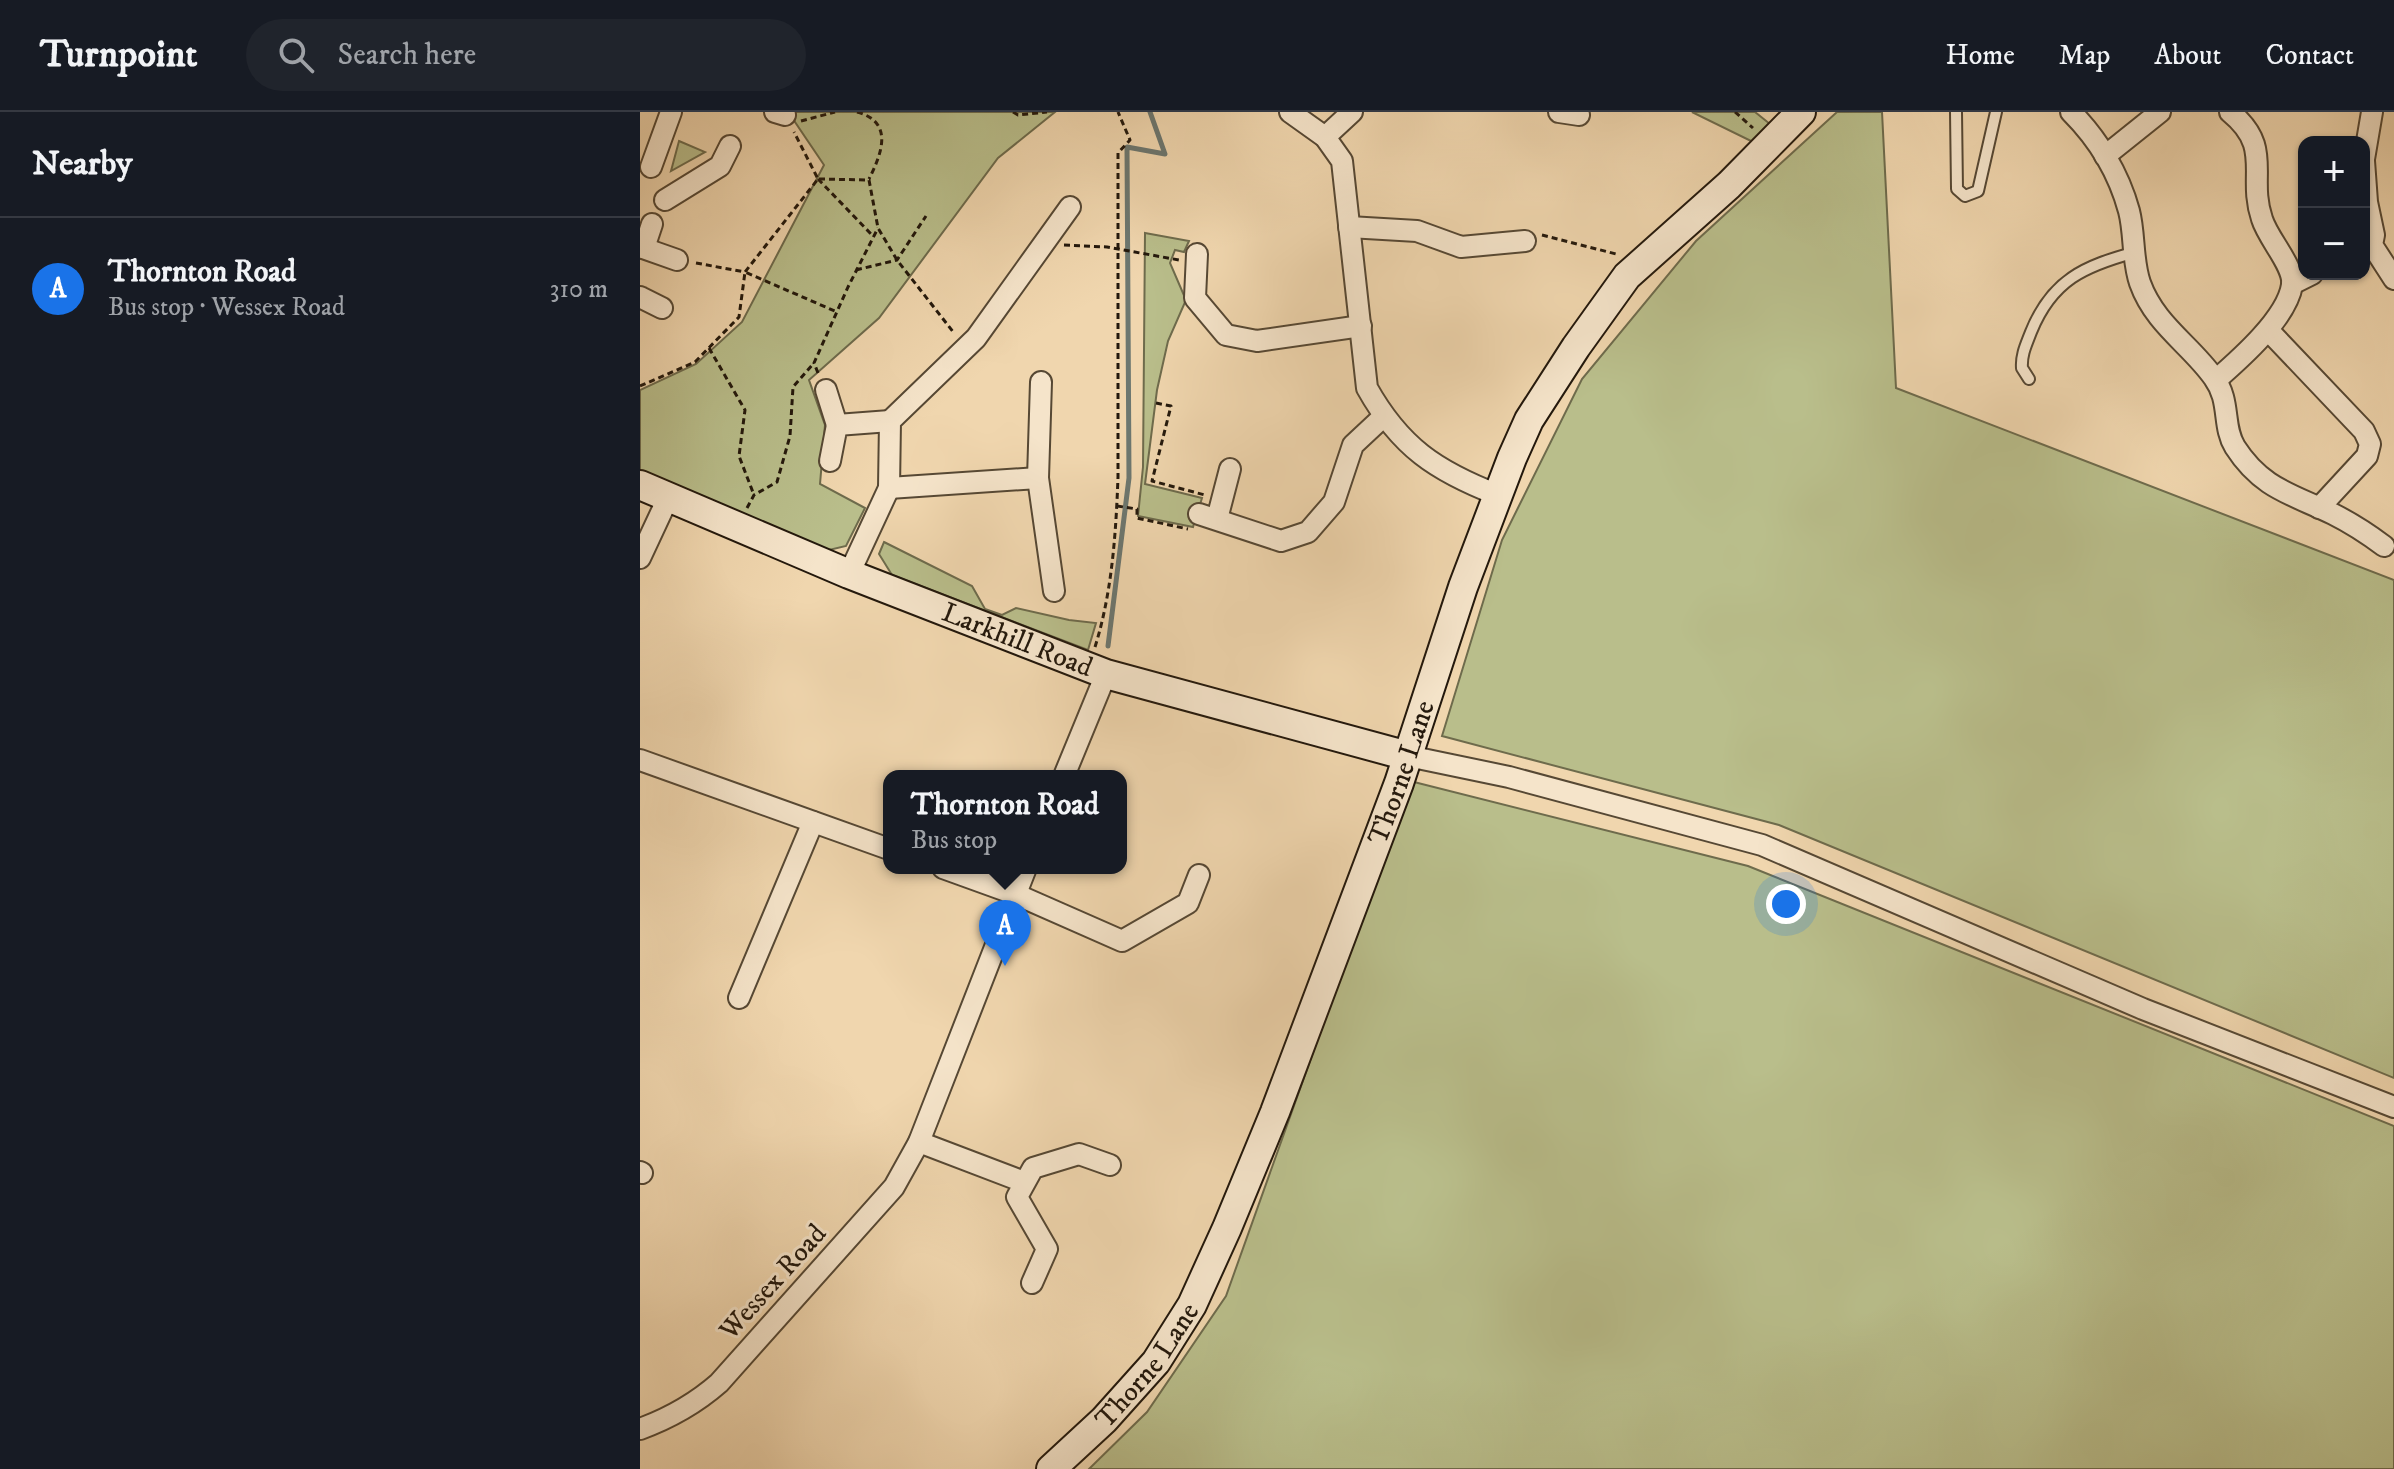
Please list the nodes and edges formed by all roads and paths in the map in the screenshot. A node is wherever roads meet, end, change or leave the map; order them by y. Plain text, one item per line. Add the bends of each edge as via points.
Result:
1 (671, 112) edge
2 (835, 112) edge
3 (857, 112) edge
4 (1013, 112) edge
5 (1047, 112) edge
6 (1118, 112) edge
7 (1290, 112) edge
8 (1352, 112) edge
9 (1801, 112) edge
10 (1956, 112) edge
11 (1996, 112) edge
12 (2071, 112) edge
13 (2160, 112) edge
14 (2230, 112) edge
15 (2372, 112) edge
16 (2368, 136) edge
17 (1325, 137) junction
18 (730, 146) dead end
19 (2105, 156) junction
20 (651, 167) dead end
21 (818, 179) junction
22 (869, 180) junction
23 (665, 200) dead end
24 (1070, 207) dead end
25 (926, 216) dead end
26 (2370, 216) edge
27 (652, 224) dead end
28 (1349, 227) junction
29 (878, 228) junction
30 (873, 237) junction
31 (1525, 241) joint
32 (2370, 243) edge
33 (1043, 244) junction
34 (642, 248) edge
35 (2370, 249) edge
36 (1121, 250) junction
37 (2136, 252) junction
38 (677, 260) joint
39 (897, 260) junction
40 (1191, 260) joint
41 (1643, 262) junction
42 (856, 270) junction
43 (745, 272) junction
44 (2394, 279) edge
45 (2300, 280) edge
46 (2292, 284) junction
47 (640, 297) edge
48 (662, 308) dead end
49 (837, 312) junction
50 (1361, 326) junction
51 (2268, 330) junction
52 (709, 348) junction
53 (966, 348) junction
54 (814, 363) junction
55 (2029, 379) dead end
56 (2216, 380) junction
57 (1041, 382) dead end
58 (640, 386) edge
59 (826, 390) joint
60 (1156, 403) dead end
61 (1383, 417) junction
62 (890, 421) junction
63 (837, 425) junction
64 (830, 461) dead end
65 (1230, 469) dead end
66 (1038, 478) junction
67 (640, 485) edge
68 (889, 488) junction
69 (754, 495) junction
70 (1498, 495) junction
71 (668, 498) junction
72 (1119, 506) junction
73 (2319, 508) junction
74 (1207, 509) junction
75 (744, 515) dead end
76 (2384, 546) dead end
77 (640, 558) edge
78 (849, 574) junction
79 (1054, 591) dead end
80 (1097, 671) junction
81 (1408, 756) junction
82 (640, 760) edge
83 (1066, 770) edge
84 (813, 822) junction
85 (883, 847) edge
86 (960, 874) edge
87 (1023, 874) edge
88 (1199, 875) dead end
89 (1015, 894) junction
90 (739, 998) dead end
91 (2394, 1107) edge
92 (919, 1142) junction
93 (1110, 1165) dead end
94 (1024, 1182) junction
95 (1032, 1283) dead end
96 (640, 1429) edge
97 (1051, 1469) edge

1 - 20 street
2 - 21 path via 790,124
3 - 22 path via 870,116 882,130 881,155
4 - 5 path
6 - 36 path via 1130,140 1118,153
7 - 17 street
8 - 17 street
9 - 41 street, Thorne Lane
10 - 11 lane via 1957,189 1965,196 1978,191
12 - 19 street
13 - 19 street
14 - 46 street via 2255,142 2258,206 2289,267
15 - 16 street
17 - 28 street via 1342,161
18 - 23 street via 720,166
19 - 37 street via 2129,210
21 - 22 path
21 - 30 path
21 - 43 path
22 - 29 path
24 - 33 street
25 - 39 path
26 - 32 street
27 - 34 street
28 - 31 street via 1417,231 1461,247
28 - 50 street
29 - 30 path
29 - 39 path
30 - 42 path
31 - 41 path via 1537,234
33 - 36 path
33 - 53 street
34 - 38 street
35 - 44 street
36 - 40 path
36 - 72 path
37 - 55 lane via 2096,263 2059,287 2024,348 2022,368
37 - 56 street via 2140,283 2161,321
38 - 43 path
39 - 42 path
39 - 53 path
40 - 50 street via 1195,298 1226,335 1257,341
41 - 70 street, Thorne Lane via 1605,305 1553,381 1529,420
42 - 49 path
43 - 49 path
43 - 52 path via 739,317
45 - 46 street
46 - 51 street
47 - 48 street
49 - 54 path
50 - 61 street via 1367,388
51 - 56 street
51 - 73 street via 2369,440 2367,456
52 - 58 path via 695,362
52 - 69 path via 745,410 739,456
53 - 62 street
54 - 59 path
54 - 69 path via 793,387 790,436 777,482
56 - 73 street via 2236,449 2270,485
57 - 66 street
59 - 63 street
60 - 74 path via 1171,406 1152,481
61 - 70 street via 1412,449 1463,482
61 - 74 street via 1353,445 1334,502 1308,532 1281,541
62 - 63 street
62 - 68 street
63 - 64 street
65 - 74 street
66 - 68 street
66 - 79 street
67 - 71 street, Larkhill Road
68 - 78 street
69 - 75 path
70 - 81 street, Thorne Lane
71 - 77 street
71 - 78 street, Larkhill Road
72 - 74 path via 1137,509 1137,518 1195,530
72 - 80 path
73 - 76 street
78 - 80 street, Larkhill Road
80 - 81 street, Larkhill Road
80 - 83 street
81 - 91 street via 1509,777 1762,845 2143,1009
81 - 97 street, Thorne Lane via 1275,1112 1192,1305 1156,1362
82 - 84 street
84 - 85 street
84 - 90 street
86 - 89 street
87 - 89 street, Wessex Road
88 - 89 street via 1188,903 1122,941
89 - 92 street, Wessex Road
92 - 94 street
92 - 96 street, Wessex Road via 894,1187 719,1383 698,1402
93 - 94 street via 1079,1154 1033,1168
94 - 95 street via 1017,1197 1047,1249

